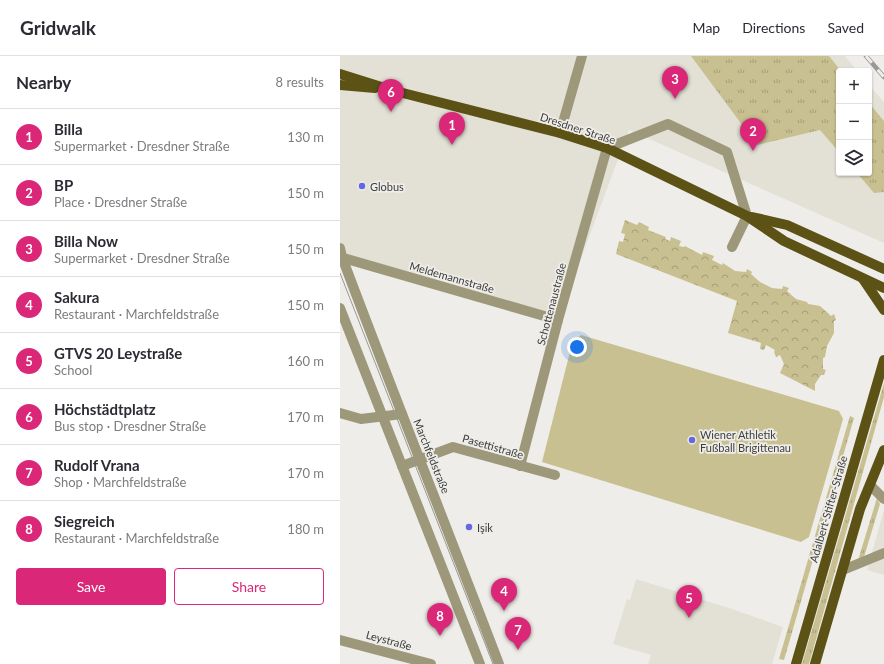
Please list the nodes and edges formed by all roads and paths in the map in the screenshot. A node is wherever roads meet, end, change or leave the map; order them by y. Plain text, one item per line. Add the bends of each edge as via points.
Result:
1 (582, 56) edge
2 (340, 74) edge
3 (340, 85) edge
4 (391, 90) junction
5 (560, 133) junction
6 (607, 148) junction
7 (747, 216) junction
8 (732, 247) dead end
9 (341, 254) edge
10 (884, 261) edge
11 (867, 262) junction
12 (884, 269) edge
13 (861, 278) junction
14 (884, 288) edge
15 (340, 308) edge
16 (884, 310) edge
17 (558, 320) junction
18 (884, 360) edge
19 (340, 413) edge
20 (402, 414) junction
21 (383, 416) junction
22 (884, 450) edge
23 (420, 459) junction
24 (402, 466) junction
25 (520, 466) junction
26 (555, 475) dead end
27 (870, 485) junction
28 (884, 498) edge
29 (884, 553) edge
30 (843, 570) junction
31 (340, 640) edge
32 (431, 664) edge
33 (480, 664) edge
34 (499, 664) edge
35 (796, 664) edge
36 (815, 664) edge

1 - 5 street
2 - 4 main road, Dresdner Straße
3 - 4 main road, Dresdner Straße
4 - 5 main road, Dresdner Straße
5 - 6 main road, Dresdner Straße
6 - 7 main road, Dresdner Straße
6 - 7 street via 668,124 727,152
6 - 17 street, Schottenaustraße
7 - 8 street
7 - 11 main road, Dresdner Straße via 786,225
7 - 13 main road, Dresdner Straße via 784,241
9 - 17 street, Meldemannstraße
9 - 20 street, Marchfeldstraße
10 - 11 main road
11 - 12 main road, Dresdner Straße
13 - 14 main road, Dresdner Straße
13 - 16 main road
15 - 21 street
17 - 25 street, Schottenaustraße
18 - 35 main road, Adalbert-Stifter-Straße
19 - 21 street via 361,419
20 - 21 street
20 - 23 street, Marchfeldstraße
21 - 24 street
22 - 27 main road
23 - 24 street, Pasettistraße
23 - 25 street, Pasettistraße via 453,447
23 - 34 street, Marchfeldstraße
24 - 33 street
25 - 26 street, Pasettistraße
27 - 28 street
27 - 30 main road via 860,509
29 - 30 street
30 - 36 main road
31 - 32 street, Leystraße

